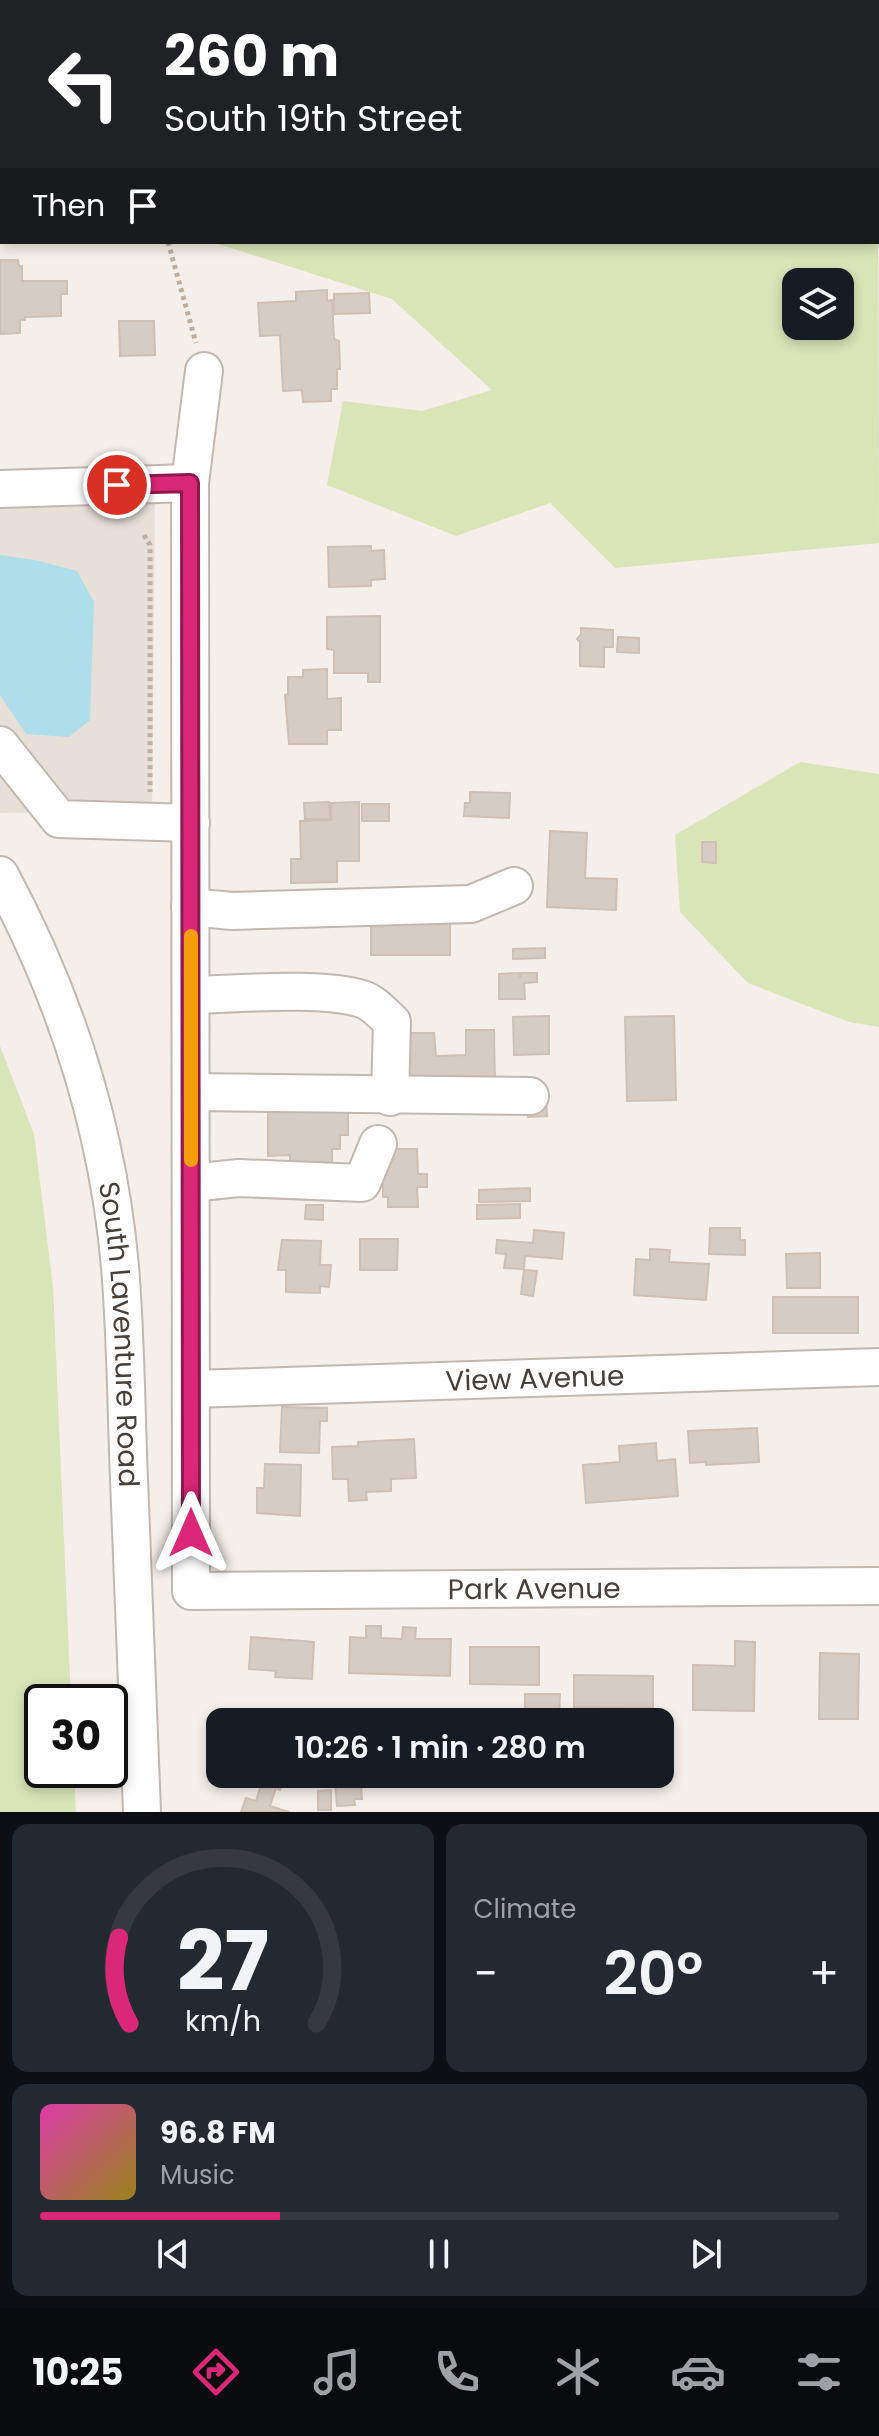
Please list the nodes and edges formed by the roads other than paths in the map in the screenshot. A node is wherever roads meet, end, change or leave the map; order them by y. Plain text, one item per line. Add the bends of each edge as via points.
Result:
1 (204, 371) road end
2 (190, 483) junction
3 (0, 489) edge
4 (0, 745) edge
5 (191, 823) junction
6 (0, 875) edge
7 (514, 886) dead end
8 (190, 907) junction
9 (191, 995) junction
10 (191, 1092) junction
11 (530, 1096) dead end
12 (390, 1097) junction
13 (378, 1144) dead end
14 (191, 1183) junction
15 (879, 1367) edge
16 (191, 1389) junction
17 (879, 1586) edge
18 (142, 1812) edge

1 - 2 street
2 - 3 street
2 - 5 street
4 - 5 street via 59,819
5 - 8 street
6 - 18 street, South Laventure Road via 40,955 78,1055 113,1212 123,1319
7 - 8 street via 471,904 232,911
8 - 9 street
9 - 10 street
9 - 12 street via 318,993 363,999 392,1022
10 - 12 street
10 - 14 street
11 - 12 street
13 - 14 street via 362,1183 239,1178
14 - 16 street
15 - 16 street, View Avenue
16 - 17 street, Park Avenue via 191,1591

